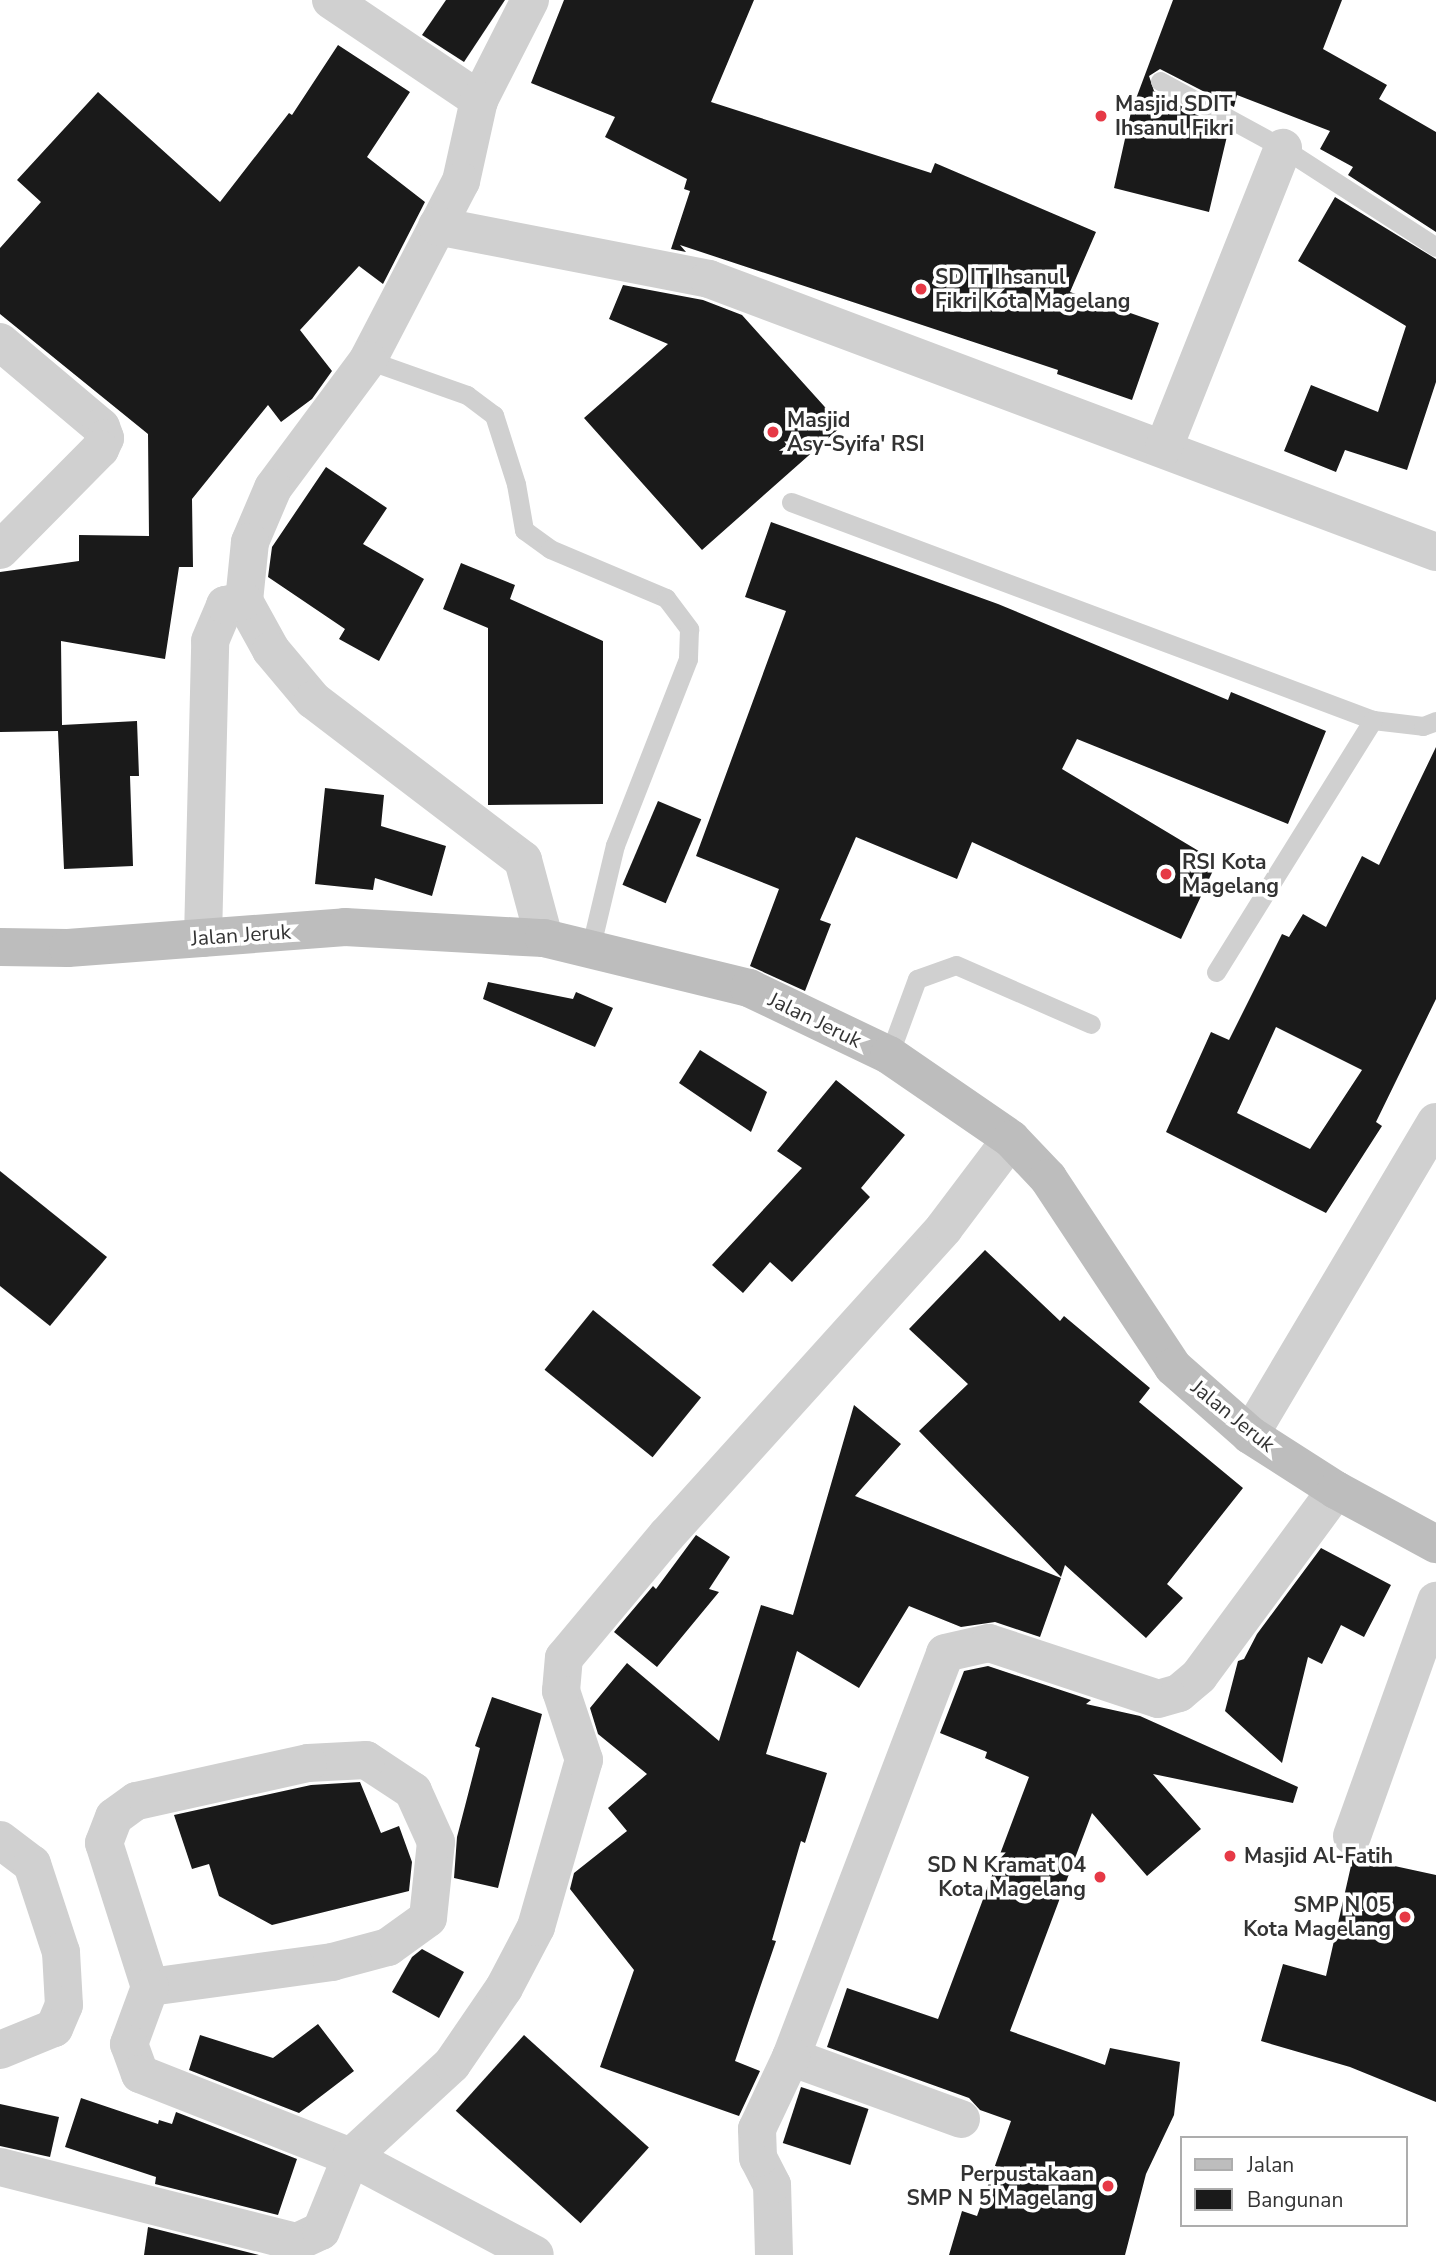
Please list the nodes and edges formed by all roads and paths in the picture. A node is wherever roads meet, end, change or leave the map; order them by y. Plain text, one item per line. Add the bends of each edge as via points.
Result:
1 (331, 0) edge
2 (530, 0) edge
3 (1160, 81) dead end
4 (479, 100) junction
5 (1283, 148) junction
6 (438, 226) junction
7 (1436, 247) edge
8 (0, 342) edge
9 (368, 360) junction
10 (1164, 447) junction
11 (792, 502) dead end
12 (0, 549) edge
13 (1436, 552) edge
14 (244, 601) junction
15 (1373, 720) junction
16 (1436, 720) edge
17 (203, 938) junction
18 (544, 938) junction
19 (0, 947) edge
20 (591, 947) junction
21 (1216, 972) dead end
22 (1091, 1024) dead end
23 (889, 1055) junction
24 (1436, 1122) edge
25 (1011, 1139) junction
26 (1250, 1435) junction
27 (1336, 1490) junction
28 (1436, 1544) edge
29 (1436, 1601) edge
30 (1352, 1836) dead end
31 (0, 1840) edge
32 (150, 1987) junction
33 (0, 2050) edge
34 (791, 2057) junction
35 (961, 2119) dead end
36 (351, 2157) junction
37 (0, 2167) edge
38 (535, 2255) edge
39 (775, 2255) edge

1 - 4 street
2 - 4 street
3 - 5 lane
4 - 6 street via 461,181
5 - 7 lane
5 - 10 street
6 - 9 street
6 - 10 street via 709,279
8 - 12 street via 101,427 105,438 100,449
9 - 14 street via 272,488 250,542
9 - 20 lane via 467,395 494,415 516,484 524,530 550,549 666,598 689,629 688,659 615,845
10 - 13 street
11 - 15 lane
14 - 17 street via 225,605 210,641
14 - 18 street via 271,650 313,700 523,860
15 - 16 lane via 1423,726
15 - 21 lane
17 - 18 main road, Jalan Jeruk via 345,927
17 - 19 main road, Jalan Jeruk via 68,948
18 - 20 main road, Jalan Jeruk
20 - 23 main road, Jalan Jeruk via 749,988
22 - 23 lane via 956,965 917,979
23 - 25 main road, Jalan Jeruk
24 - 26 street
25 - 26 main road, Jalan Jeruk via 1048,1178 1173,1367
25 - 36 street via 944,1228 667,1535 564,1658 561,1690 584,1760 536,1927 504,1988 452,2064
26 - 27 main road, Jalan Jeruk
27 - 28 main road, Jalan Jeruk
27 - 34 street via 1199,1676 1179,1693 1158,1699 989,1643 945,1653
29 - 30 street
31 - 33 street via 32,1864 61,1952 64,2004 54,2028
32 - 32 street via 104,1843 114,1817 136,1801 308,1763 366,1760 413,1791 436,1842 428,1918 388,1947 332,1962
32 - 36 street via 129,2044 140,2074
34 - 35 street
34 - 39 street via 757,2129 758,2158 772,2185
36 - 37 street via 321,2231 297,2242
36 - 38 street

